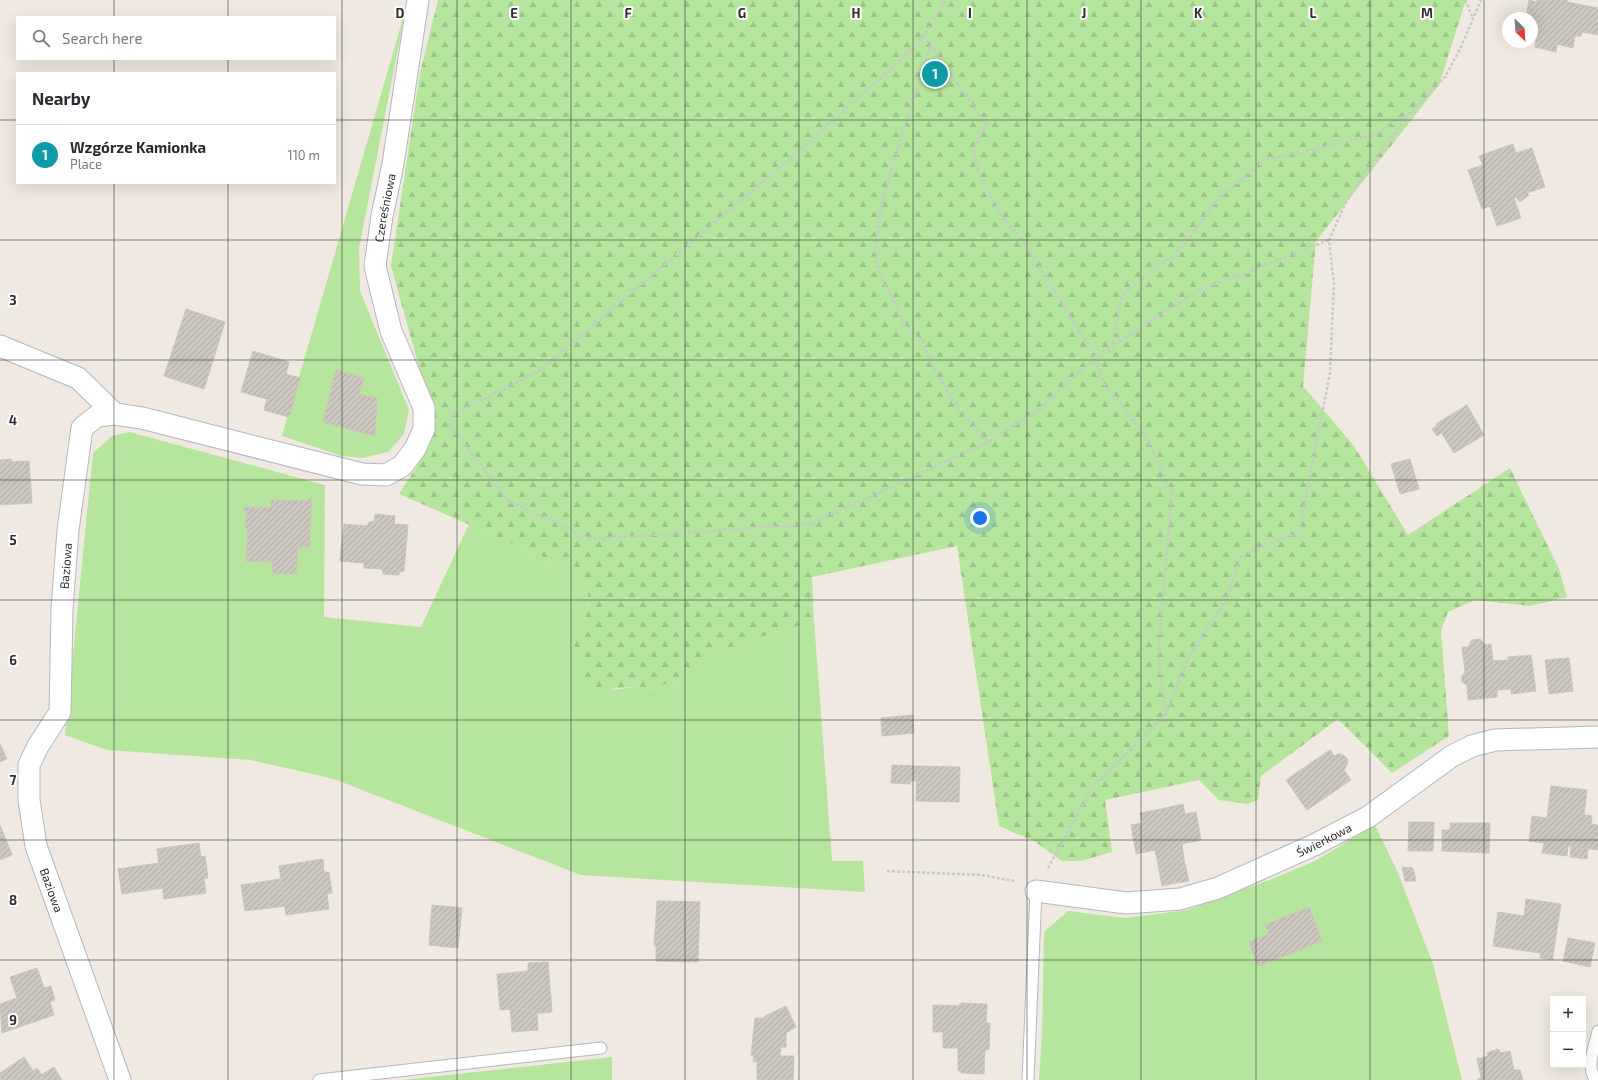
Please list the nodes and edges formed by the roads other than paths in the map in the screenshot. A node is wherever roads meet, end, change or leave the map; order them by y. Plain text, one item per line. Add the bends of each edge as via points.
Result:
1 (418, 0) edge
2 (0, 346) edge
3 (424, 408) joint
4 (115, 414) junction
5 (1598, 738) edge
6 (1036, 891) joint
7 (1598, 1031) edge
8 (601, 1048) dead end
9 (120, 1080) edge
10 (319, 1080) edge
11 (1028, 1080) edge
12 (1596, 1080) edge

1 - 3 street, Czereśniowa via 375,266 391,331
2 - 4 street via 78,378
3 - 4 street, Baziowa via 424,429 415,449 402,466 386,475 362,474 142,418
4 - 9 street, Baziowa via 96,416 82,428 68,530 62,609 60,712 29,765 29,800 36,846
5 - 6 street, Świerkowa via 1496,740 1472,746 1452,756 1368,817 1321,842 1218,888 1180,899 1126,903
6 - 11 lane
7 - 12 lane via 1590,1065
8 - 10 lane

